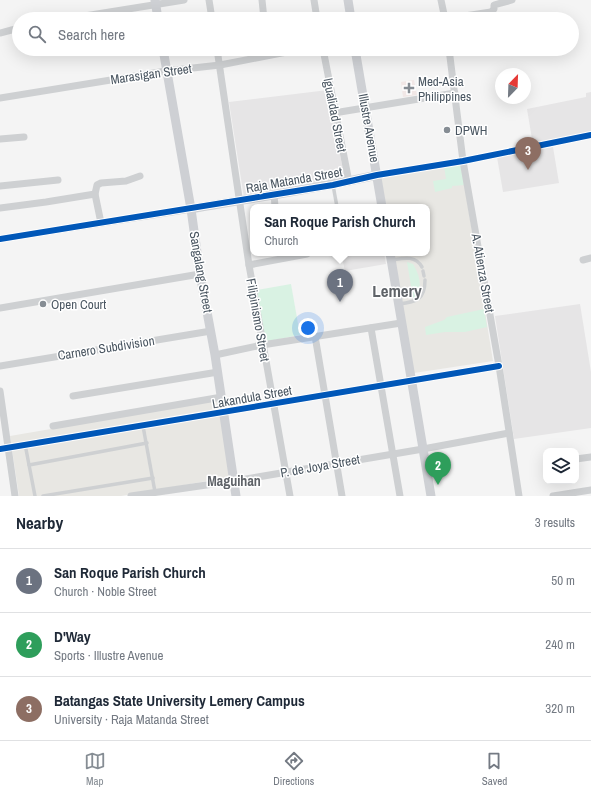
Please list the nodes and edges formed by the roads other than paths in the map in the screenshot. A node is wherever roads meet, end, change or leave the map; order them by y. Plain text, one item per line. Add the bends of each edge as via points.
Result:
1 (184, 0) edge
2 (209, 0) edge
3 (262, 0) edge
4 (314, 0) edge
5 (348, 0) edge
6 (441, 0) edge
7 (512, 0) edge
8 (156, 3) edge
9 (105, 12) edge
10 (211, 12) edge
11 (263, 12) edge
12 (316, 12) edge
13 (350, 12) edge
14 (444, 12) edge
15 (492, 12) edge
16 (12, 30) edge
17 (0, 33) edge
18 (164, 56) edge
19 (218, 56) edge
20 (253, 56) edge
21 (324, 56) edge
22 (357, 56) edge
23 (450, 56) edge
24 (220, 64) junction
25 (166, 71) junction
26 (455, 93) junction
27 (0, 98) edge
28 (365, 107) junction
29 (334, 113) junction
30 (591, 136) edge
31 (24, 137) dead end
32 (0, 140) edge
33 (463, 161) junction
34 (377, 175) junction
35 (140, 176) dead end
36 (58, 180) dead end
37 (349, 182) junction
38 (333, 185) junction
39 (0, 186) edge
40 (95, 194) junction
41 (274, 194) junction
42 (239, 200) junction
43 (275, 204) edge
44 (336, 204) edge
45 (382, 204) edge
46 (0, 208) edge
47 (191, 209) junction
48 (101, 223) junction
49 (0, 238) edge
50 (283, 256) edge
51 (390, 256) edge
52 (591, 258) edge
53 (583, 260) dead end
54 (249, 265) junction
55 (200, 274) junction
56 (398, 305) junction
57 (0, 308) edge
58 (401, 323) junction
59 (371, 328) junction
60 (211, 331) junction
61 (315, 336) junction
62 (262, 345) junction
63 (215, 355) junction
64 (0, 366) edge
65 (499, 366) junction
66 (218, 372) junction
67 (411, 380) junction
68 (382, 385) junction
69 (0, 392) edge
70 (326, 395) junction
71 (73, 396) dead end
72 (222, 397) junction
73 (273, 404) junction
74 (224, 412) junction
75 (53, 426) dead end
76 (143, 426) junction
77 (509, 433) junction
78 (147, 443) junction
79 (25, 444) junction
80 (9, 447) junction
81 (0, 449) edge
82 (423, 449) junction
83 (393, 454) junction
84 (591, 457) edge
85 (579, 459) edge
86 (336, 463) junction
87 (29, 465) junction
88 (285, 472) junction
89 (153, 478) junction
90 (234, 481) junction
91 (591, 490) edge
92 (155, 492) junction
93 (15, 496) edge
94 (35, 496) edge
95 (43, 496) edge
96 (131, 496) edge
97 (236, 496) edge
98 (290, 496) edge
99 (342, 496) edge
100 (400, 496) edge
101 (431, 496) edge
102 (520, 496) edge
103 (553, 496) edge

1 - 8 street
2 - 10 street
3 - 11 street
4 - 12 street
5 - 13 street
6 - 14 street
7 - 15 street via 494,4
8 - 9 street
16 - 17 street
18 - 25 street, Sangalang Street
19 - 24 street, Filipinismo Street
20 - 24 street, Marasigan Street
21 - 29 street, Igualidad Street
22 - 28 street, Illustre Avenue
23 - 26 street, A. Atienza Street
24 - 25 street, Marasigan Street
24 - 42 street, Filipinismo Street
25 - 27 street, Marasigan Street
25 - 47 street, Sangalang Street
26 - 28 street
26 - 33 street, A. Atienza Street
28 - 29 street
28 - 34 street, Illustre Avenue
29 - 37 street, Igualidad Street
30 - 33 street, Raja Matanda Street
31 - 32 street
33 - 34 street, Raja Matanda Street
33 - 65 street, A. Atienza Street
34 - 37 street, Raja Matanda Street
34 - 45 street, Illustre Avenue
35 - 40 street via 126,181 101,183 97,185
36 - 39 street
37 - 38 street, Raja Matanda Street
38 - 41 street, Raja Matanda Street
38 - 44 lane
40 - 46 street
40 - 48 street
41 - 42 street, Raja Matanda Street
41 - 43 street
42 - 47 street, Raja Matanda Street
42 - 54 street, Filipinismo Street
47 - 48 street, Raja Matanda Street
47 - 55 street, Sangalang Street
48 - 49 street, Raja Matanda Street
50 - 54 street
51 - 56 street
51 - 56 lane via 417,260 423,269 424,290 419,299
52 - 53 street
54 - 62 street, Filipinismo Street
55 - 57 street
55 - 60 street, Sangalang Street
56 - 58 street
58 - 59 street
58 - 67 street
59 - 61 street
59 - 68 street
60 - 63 street, Sangalang Street
60 - 64 street, Carnero Subdivision
61 - 62 street
61 - 70 street
62 - 63 street
62 - 73 street, Filipinismo Street
63 - 66 street, Sangalang Street
65 - 67 street, Lakandula Street
65 - 77 street, A. Atienza Street
66 - 71 street
66 - 72 street, Sangalang Street
67 - 68 street, Lakandula Street
67 - 82 street
68 - 70 street, Lakandula Street
68 - 83 street
69 - 80 street
70 - 73 street, Lakandula Street
70 - 86 street
72 - 74 street, Sangalang Street
72 - 75 street
73 - 74 street, Lakandula Street
73 - 88 street, Filipinismo Street
74 - 76 street, Lakandula Street
74 - 90 street, Sangalang Street
76 - 78 lane
76 - 79 street, Lakandula Street
77 - 82 street, P. de Joya Street
77 - 102 street, A. Atienza Street
78 - 87 lane
78 - 89 lane
79 - 80 street, Lakandula Street
79 - 87 lane
80 - 81 street, Lakandula Street
80 - 93 street
82 - 83 street, P. de Joya Street
82 - 101 street
83 - 86 street, P. de Joya Street
83 - 100 street
84 - 85 street
86 - 88 street, P. de Joya Street
86 - 99 street
87 - 94 lane
88 - 90 street, P. de Joya Street
88 - 98 street, Filipinismo Street
89 - 92 lane
89 - 95 lane
90 - 92 street, P. de Joya Street
90 - 97 street, Sangalang Street
91 - 103 street
92 - 96 street, P. de Joya Street

